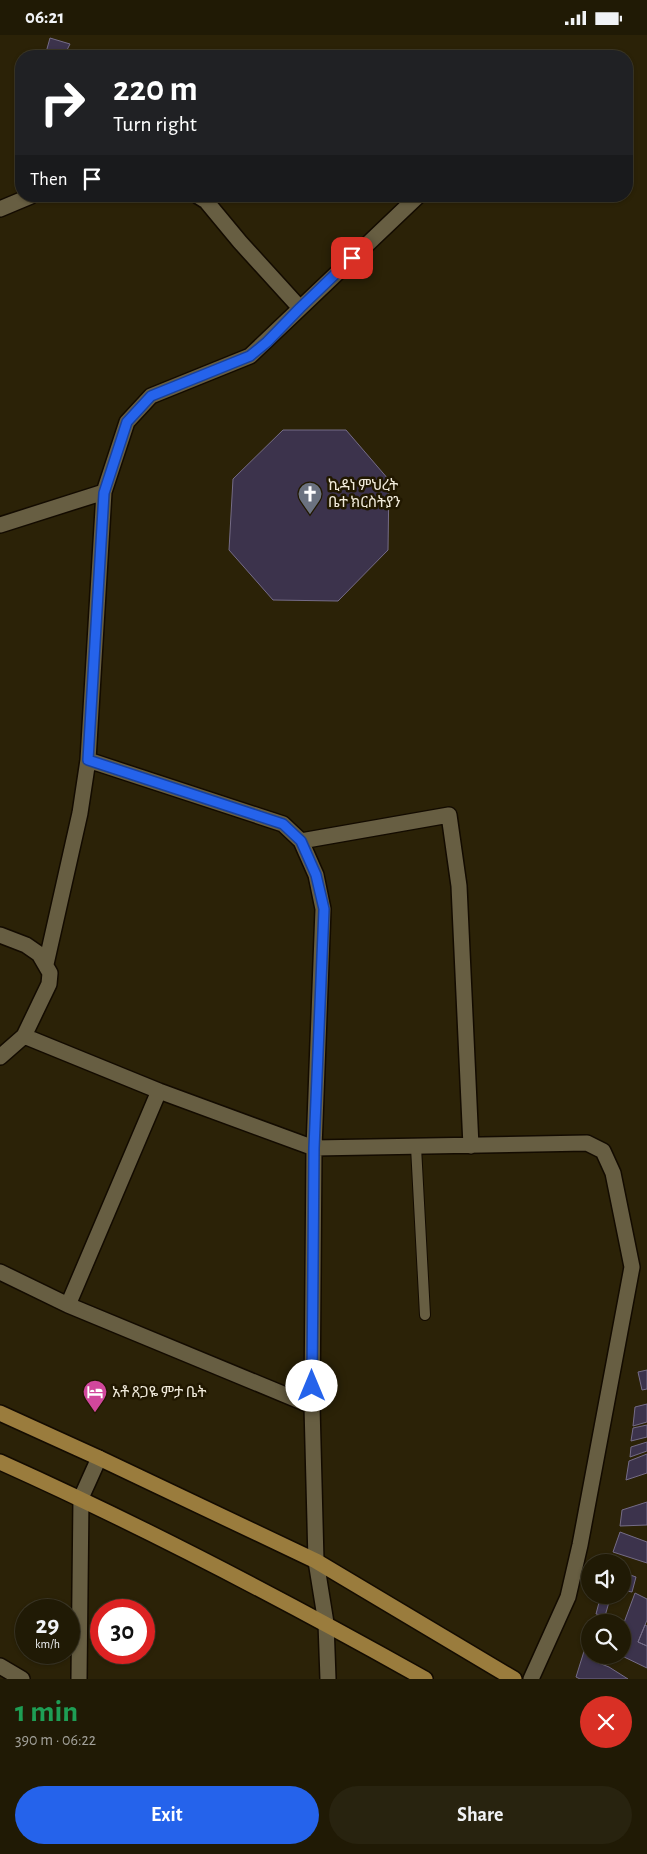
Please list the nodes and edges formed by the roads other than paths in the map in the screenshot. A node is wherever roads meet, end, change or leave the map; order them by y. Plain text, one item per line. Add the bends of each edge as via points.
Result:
1 (17, 202) edge
2 (207, 202) edge
3 (412, 202) edge
4 (0, 209) edge
5 (300, 308) junction
6 (104, 493) junction
7 (0, 525) edge
8 (88, 760) junction
9 (301, 841) junction
10 (0, 935) edge
11 (46, 964) junction
12 (24, 1036) junction
13 (0, 1057) edge
14 (159, 1091) junction
15 (472, 1146) junction
16 (416, 1147) junction
17 (314, 1148) junction
18 (0, 1272) edge
19 (68, 1305) junction
20 (425, 1315) dead end
21 (312, 1406) junction
22 (0, 1413) edge
23 (100, 1458) junction
24 (0, 1462) edge
25 (81, 1498) junction
26 (316, 1561) junction
27 (326, 1623) junction
28 (0, 1666) edge
29 (22, 1679) edge
30 (79, 1679) edge
31 (328, 1679) edge
32 (425, 1679) edge
33 (514, 1679) edge
34 (531, 1679) edge

1 - 4 street
2 - 5 street
3 - 5 street
5 - 6 street via 250,356 151,396 127,422
6 - 7 street
6 - 8 street
8 - 9 street via 283,824
8 - 11 street via 80,813
9 - 15 street via 450,815 459,886
9 - 17 street via 316,875 324,909
10 - 11 street via 26,945 40,954
11 - 12 street via 50,973 49,984
12 - 13 street
12 - 14 street
14 - 17 street
14 - 19 street
15 - 16 street
15 - 34 street via 587,1143 603,1151 613,1173 632,1267 568,1597
16 - 17 street
16 - 20 lane
17 - 21 street
18 - 19 street
19 - 21 street
21 - 26 street
22 - 23 main road
23 - 25 street
23 - 26 main road
24 - 25 main road
25 - 27 main road
25 - 30 street
26 - 27 street
26 - 33 main road
27 - 31 street
27 - 32 main road
28 - 29 street

